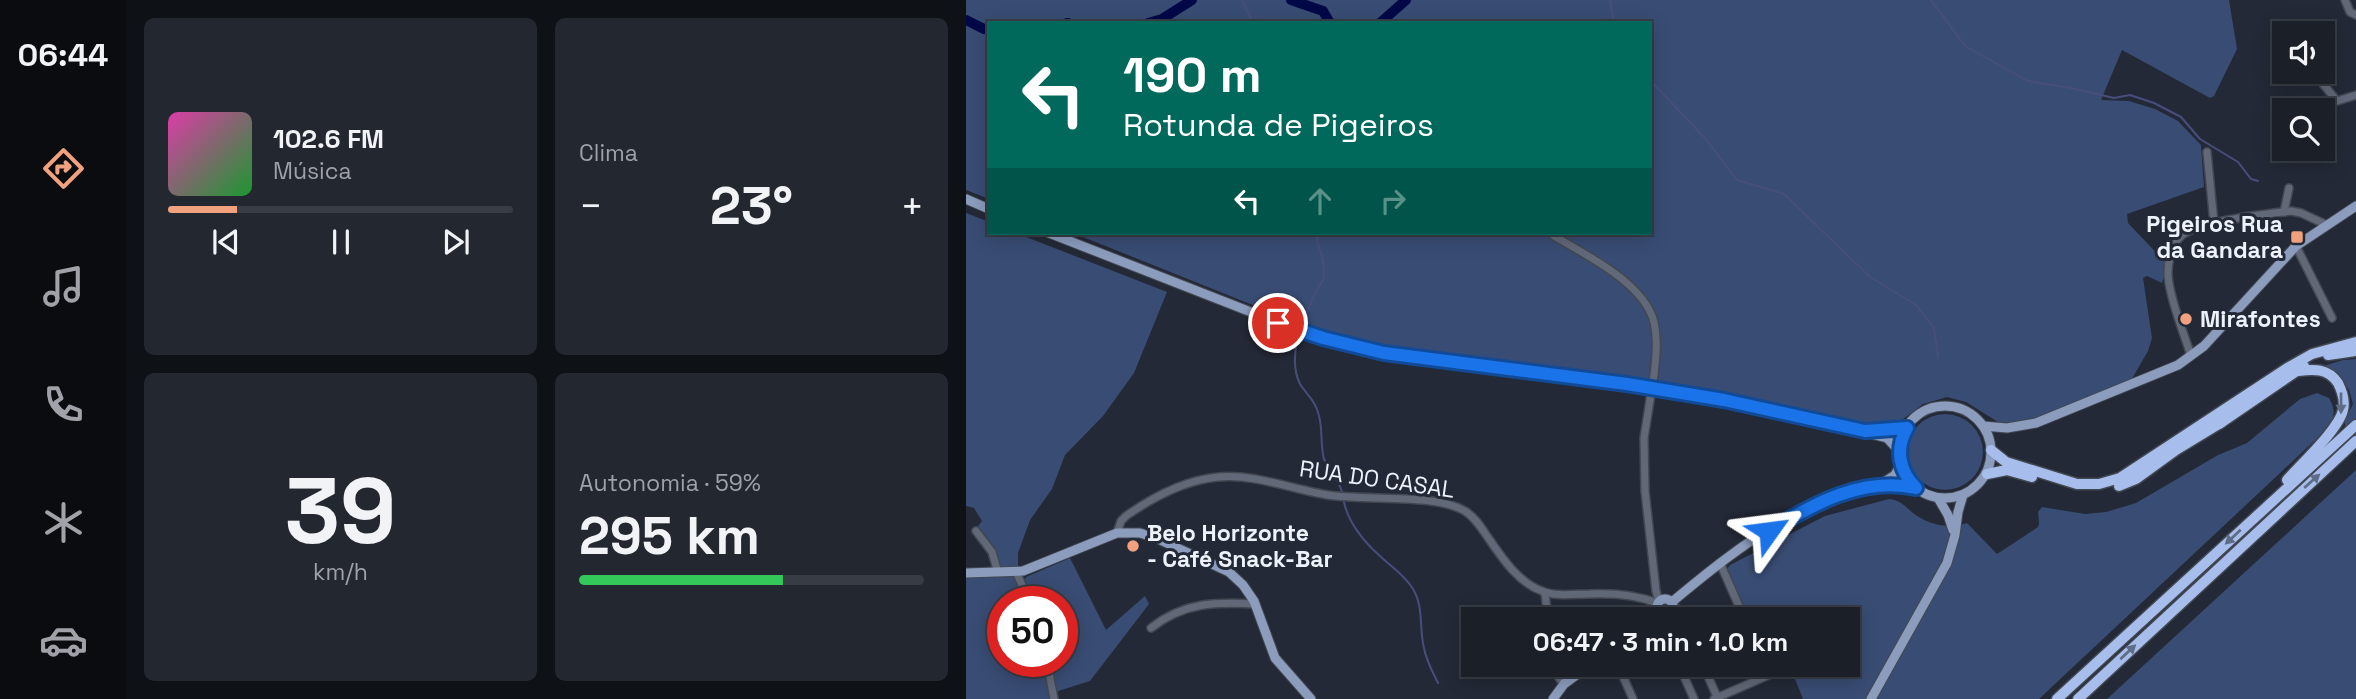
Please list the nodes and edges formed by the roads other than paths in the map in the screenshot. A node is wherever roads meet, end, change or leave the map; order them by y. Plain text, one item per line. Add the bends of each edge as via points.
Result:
1 (2345, 0) edge
2 (2356, 15) edge
3 (2323, 84) edge
4 (2356, 95) edge
5 (2207, 152) dead end
6 (2288, 188) dead end
7 (966, 199) edge
8 (2356, 206) edge
9 (987, 207) edge
10 (2284, 212) junction
11 (2214, 223) junction
12 (2327, 225) junction
13 (1054, 235) edge
14 (1553, 236) dead end
15 (2296, 246) junction
16 (2332, 318) dead end
17 (2356, 344) edge
18 (2356, 351) edge
19 (2191, 356) junction
20 (2296, 371) junction
21 (2220, 417) junction
22 (2356, 425) edge
23 (1983, 426) junction
24 (1907, 428) junction
25 (2007, 428) junction
26 (1865, 431) junction
27 (2356, 441) edge
28 (1991, 445) junction
29 (1899, 451) junction
30 (2156, 460) junction
31 (1901, 464) junction
32 (1987, 474) junction
33 (1879, 485) junction
34 (1916, 488) junction
35 (1963, 495) junction
36 (1938, 498) junction
37 (2250, 522) junction
38 (976, 531) dead end
39 (1117, 533) junction
40 (1955, 536) junction
41 (1720, 562) junction
42 (1016, 572) junction
43 (966, 573) edge
44 (998, 573) junction
45 (1023, 586) edge
46 (1545, 593) junction
47 (1255, 604) junction
48 (1673, 604) junction
49 (1547, 607) edge
50 (1656, 607) edge
51 (1659, 607) edge
52 (1660, 607) edge
53 (1672, 607) edge
54 (1676, 607) edge
55 (1739, 607) edge
56 (1152, 628) dead end
57 (1050, 677) edge
58 (1559, 677) edge
59 (1574, 677) edge
60 (1623, 677) edge
61 (1684, 677) edge
62 (1708, 677) edge
63 (1764, 677) edge
64 (1564, 684) junction
65 (1716, 698) edge
66 (1054, 699) edge
67 (1311, 699) edge
68 (1553, 699) edge
69 (1633, 699) edge
70 (1694, 699) edge
71 (1871, 699) edge
72 (2057, 699) edge
73 (2078, 699) edge

1 - 2 street
3 - 4 street via 2337,101
5 - 11 street
6 - 10 street
7 - 9 main road
8 - 12 main road
10 - 11 street
10 - 12 street via 2301,213
11 - 19 street via 2179,237 2168,263 2168,282
12 - 15 main road
13 - 26 main road via 1344,344 1749,404
14 - 51 street, bridge via 1635,289 1654,319 1658,350 1644,438 1645,491
15 - 16 street
15 - 19 main road
17 - 21 highway via 2312,354
18 - 20 highway via 2315,359
19 - 25 main road via 2056,417
20 - 21 highway
20 -> 37 highway via 2316,369 2330,374 2339,385 2343,410 2336,424
21 - 30 highway
22 - 37 highway
23 - 24 main road via 1972,415 1949,406 1925,411
23 - 25 main road
23 - 28 main road
24 - 26 main road
24 - 29 main road
25 - 28 main road
26 - 29 main road via 1887,438
73 -> 27 highway
28 - 30 highway via 2006,462 2088,485 2120,478
28 - 32 main road
29 - 31 main road
30 - 32 highway via 2122,485 2088,491 2007,470
31 - 33 main road via 1895,475
31 - 34 main road
32 - 35 main road
33 - 34 main road
33 - 41 main road via 1815,503
34 - 36 main road
35 - 36 main road
35 - 40 main road
36 - 40 main road
37 -> 72 highway
38 - 44 street via 992,552
39 - 42 main road
39 - 46 street, RUA DO CASAL via 1126,516 1168,491 1219,476 1331,496 1420,501 1466,512 1521,578
39 - 47 main road via 1156,538 1229,572
40 - 71 main road via 1938,582
41 - 48 main road
41 - 55 street
42 - 44 main road
42 - 45 street
43 - 44 main road
46 - 49 street
46 - 50 street via 1599,593 1648,600
47 - 56 street via 1180,609
47 - 67 main road via 1275,658
48 - 52 main road via 1665,598
48 - 53 main road
48 - 54 street
57 - 66 street
58 - 64 street
59 - 64 main road
60 - 69 street
61 - 70 street
62 - 65 street
63 - 65 street
64 - 68 main road

